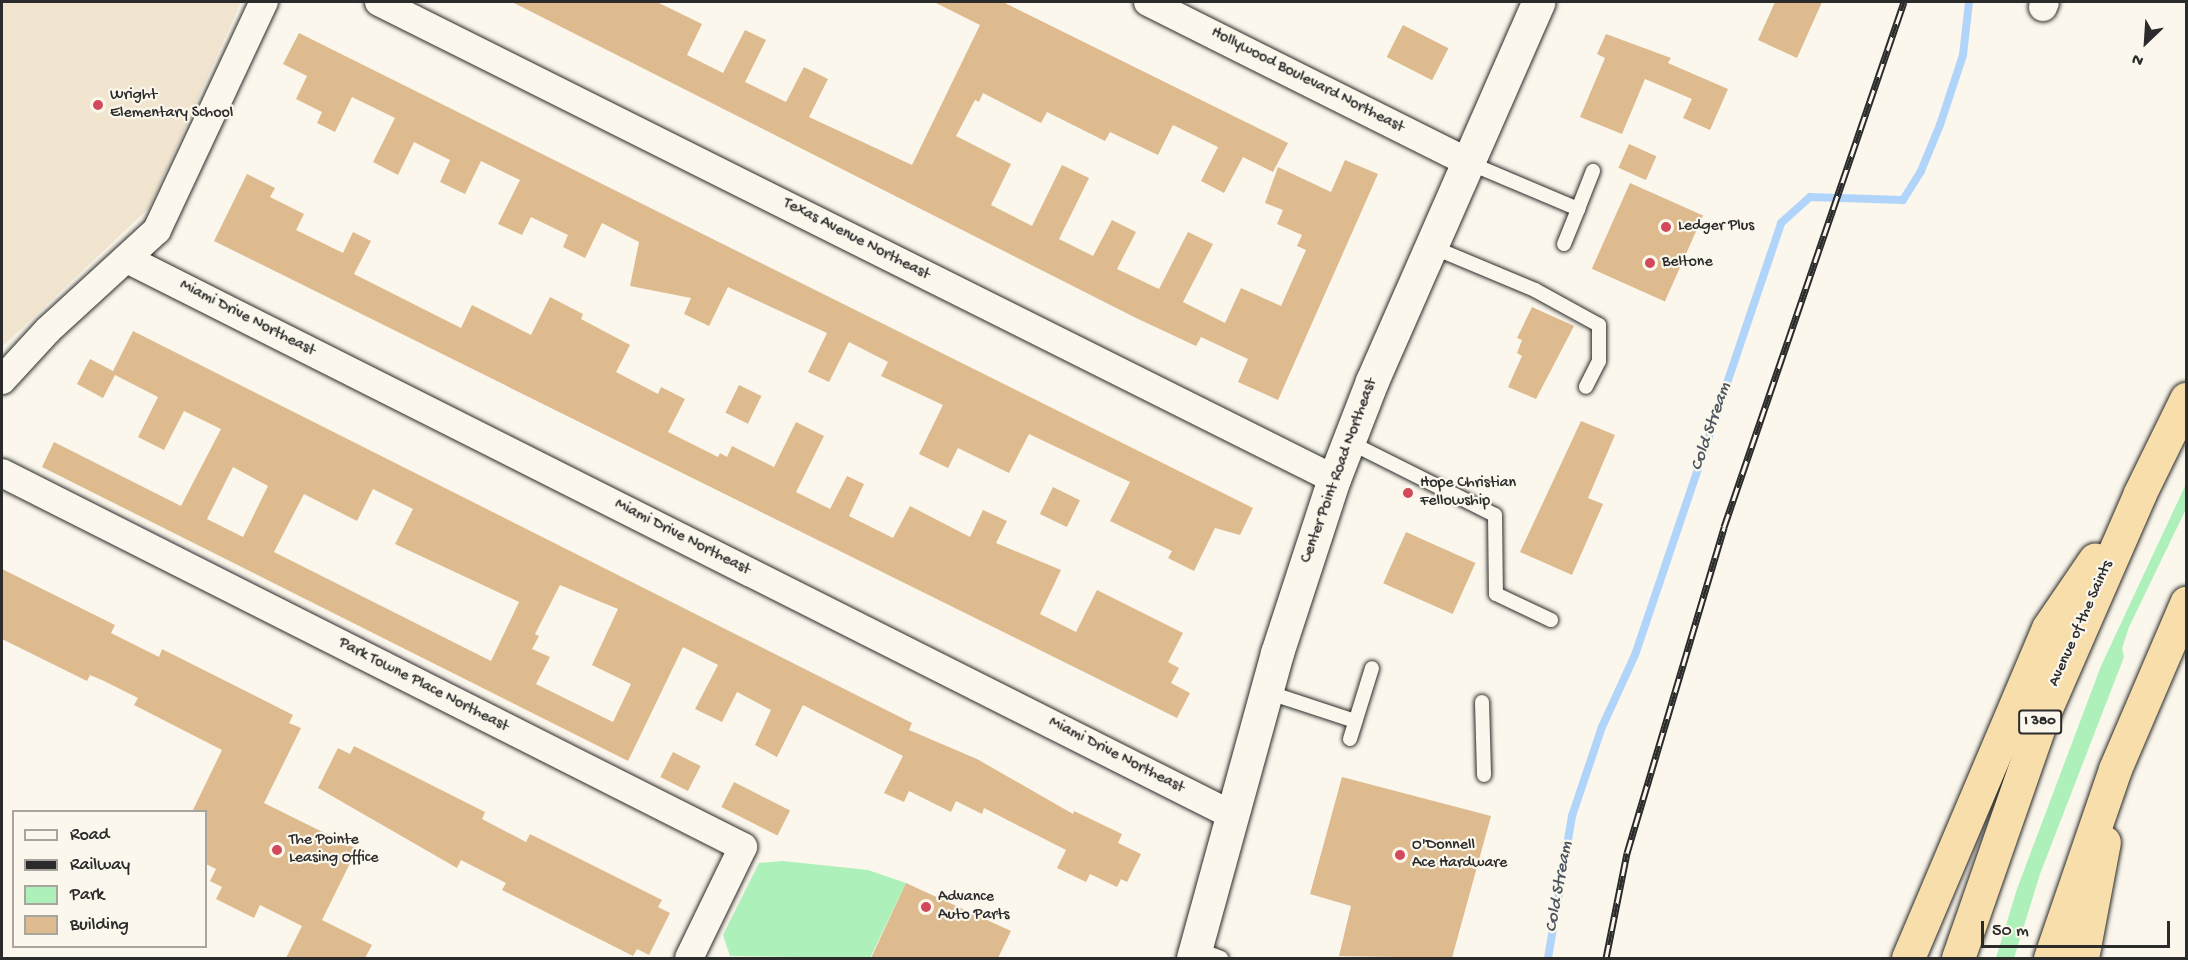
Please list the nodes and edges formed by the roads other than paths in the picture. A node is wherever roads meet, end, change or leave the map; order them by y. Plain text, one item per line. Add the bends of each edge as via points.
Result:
1 (264, 2) edge
2 (379, 2) edge
3 (1148, 2) edge
4 (1538, 2) edge
5 (1467, 162) junction
6 (1593, 171) dead end
7 (1578, 209) junction
8 (1564, 244) dead end
9 (1430, 246) junction
10 (129, 260) junction
11 (2, 380) edge
12 (1586, 387) dead end
13 (2187, 399) edge
14 (1348, 441) junction
15 (2, 473) edge
16 (1334, 479) junction
17 (2140, 493) junction
18 (2187, 603) edge
19 (1551, 620) dead end
20 (1372, 668) dead end
21 (1267, 692) junction
22 (1482, 702) dead end
23 (1356, 721) junction
24 (1350, 739) dead end
25 (2115, 770) junction
26 (1484, 775) dead end
27 (1234, 816) junction
28 (1203, 955) edge
29 (697, 956) edge
30 (1908, 958) edge
31 (1958, 958) edge
32 (2050, 958) edge
33 (2082, 958) edge

1 - 10 street via 157,230
2 - 16 street, Texas Avenue Northeast
3 - 5 street, Hollywood Boulevard Northeast
4 - 5 main road, Center Point Road Northeast
5 - 7 lane
5 - 9 main road, Center Point Road Northeast
6 - 7 lane
7 - 8 lane
9 - 12 lane via 1535,290 1599,325 1599,361
9 - 14 main road, Center Point Road Northeast
10 - 11 street via 48,330
10 - 27 street, Miami Drive Northeast
13 - 17 highway, Avenue of the Saints / I 380
14 - 16 main road, Center Point Road Northeast
14 - 19 lane via 1496,515 1496,594
15 - 29 street, Park Towne Place Northeast via 743,847
16 - 21 main road, Center Point Road Northeast
17 - 30 highway via 2048,628
17 - 31 highway, Avenue of the Saints / I 380 via 2044,713
18 - 25 highway
20 - 23 lane
21 - 23 lane
21 - 27 main road, Center Point Road Northeast
22 - 26 lane
23 - 24 lane
25 - 32 highway
25 - 33 highway via 2093,915
27 - 28 main road, Center Point Road Northeast

